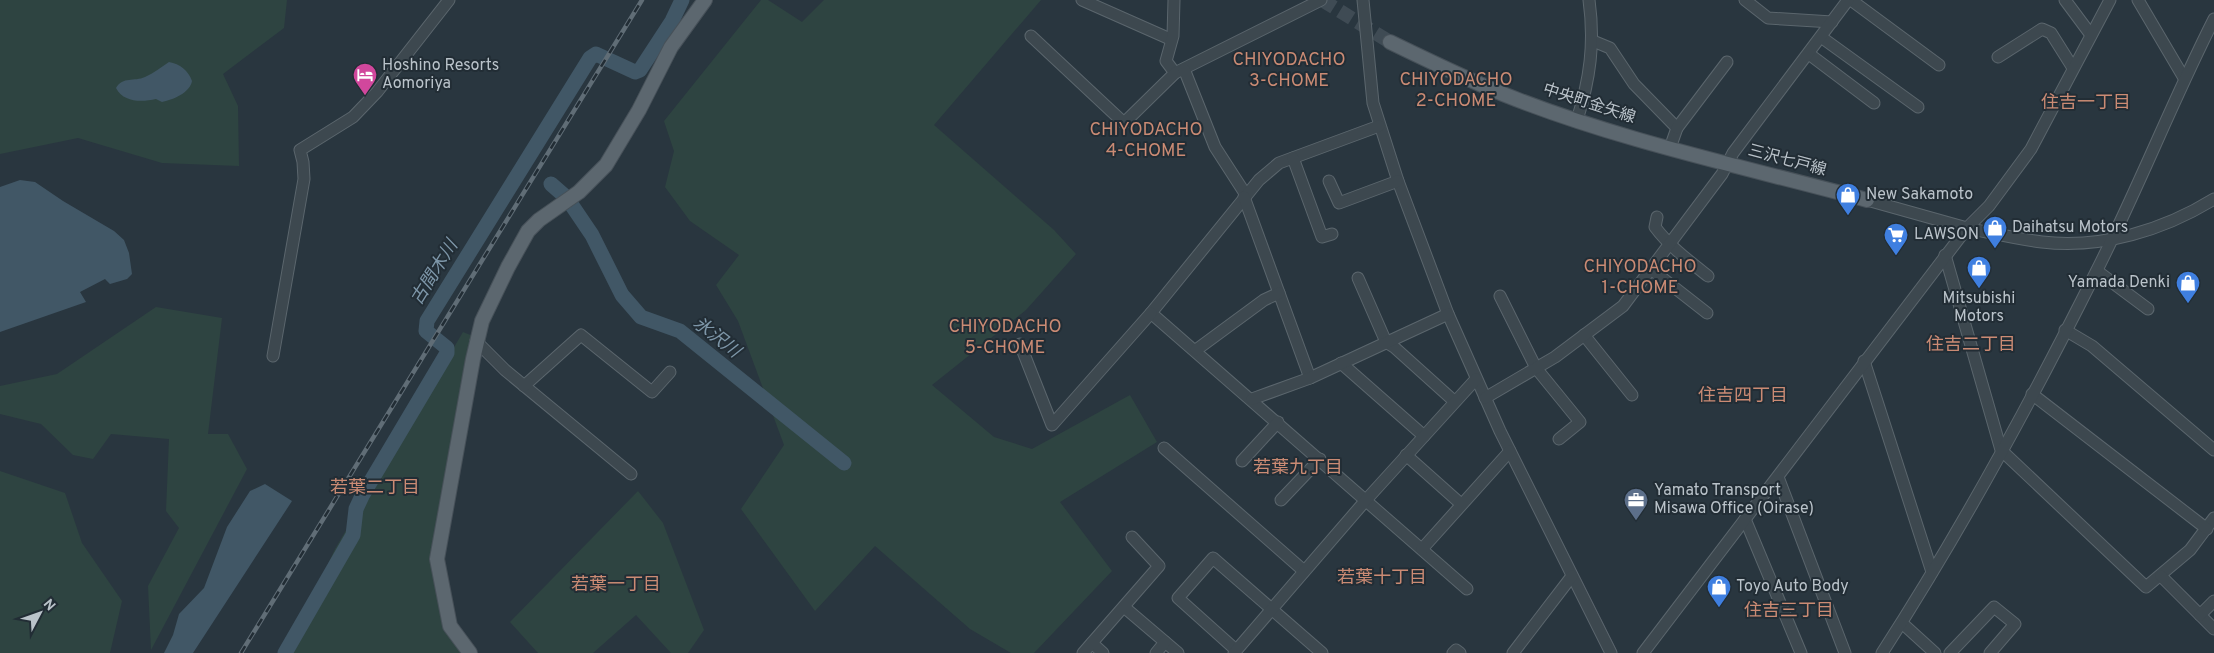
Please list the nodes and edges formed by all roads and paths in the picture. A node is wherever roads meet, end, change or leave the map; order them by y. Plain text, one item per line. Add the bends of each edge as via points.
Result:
1 (449, 0) edge
2 (705, 0) edge
3 (1082, 0) edge
4 (1174, 0) edge
5 (1321, 0) edge
6 (1363, 0) edge
7 (1745, 0) edge
8 (1850, 0) edge
9 (2065, 0) edge
10 (2110, 0) edge
11 (2138, 0) edge
12 (1586, 1) edge
13 (2214, 19) edge
14 (1832, 22) junction
15 (2091, 35) junction
16 (1031, 36) dead end
17 (1821, 37) junction
18 (1170, 39) junction
19 (1593, 41) junction
20 (1390, 42) tunnel mouth
21 (1809, 54) junction
22 (1998, 57) dead end
23 (1727, 62) dead end
24 (1940, 65) dead end
25 (2073, 68) junction
26 (1179, 71) junction
27 (2184, 78) junction
28 (1874, 103) dead end
29 (1918, 107) dead end
30 (1577, 120) junction
31 (1379, 126) junction
32 (1677, 128) junction
33 (1670, 148) junction
34 (1293, 158) junction
35 (1727, 163) junction
36 (1329, 181) dead end
37 (1398, 181) junction
38 (1245, 196) junction
39 (2214, 199) edge
40 (1867, 200) joint
41 (1657, 217) dead end
42 (1967, 228) junction
43 (1332, 234) dead end
44 (2111, 239) junction
45 (1671, 243) junction
46 (1945, 255) junction
47 (1652, 270) junction
48 (2097, 271) junction
49 (1708, 276) dead end
50 (1358, 278) dead end
51 (1279, 293) junction
52 (1500, 296) dead end
53 (2148, 309) dead end
54 (1151, 312) junction
55 (1707, 313) dead end
56 (1448, 314) junction
57 (2065, 330) junction
58 (1584, 335) junction
59 (476, 341) junction
60 (1386, 342) junction
61 (1020, 344) dead end
62 (1196, 350) junction
63 (273, 356) dead end
64 (1864, 361) junction
65 (1342, 363) junction
66 (1536, 368) junction
67 (670, 372) dead end
68 (1310, 378) junction
69 (1476, 379) junction
70 (524, 386) junction
71 (2032, 394) junction
72 (1632, 395) dead end
73 (1485, 398) junction
74 (1252, 399) junction
75 (1454, 401) junction
76 (1278, 422) junction
77 (1424, 436) junction
78 (1559, 439) dead end
79 (1164, 448) dead end
80 (2001, 450) junction
81 (2214, 450) edge
82 (1510, 451) junction
83 (1406, 455) junction
84 (1320, 459) junction
85 (1242, 461) dead end
86 (631, 474) dead end
87 (1778, 477) junction
88 (1281, 500) dead end
89 (1366, 500) junction
90 (1461, 504) junction
91 (2214, 518) edge
92 (1745, 519) junction
93 (2207, 530) junction
94 (1132, 537) dead end
95 (1422, 549) junction
96 (1304, 571) junction
97 (1932, 572) junction
98 (1572, 576) junction
99 (2161, 576) junction
100 (1467, 589) dead end
101 (2214, 601) edge
102 (1124, 607) junction
103 (1272, 609) junction
104 (2200, 615) junction
105 (1902, 624) junction
106 (2214, 629) edge
107 (1165, 642) junction
108 (1092, 643) junction
109 (1235, 651) edge
110 (470, 653) edge
111 (1083, 653) edge
112 (1103, 653) edge
113 (1156, 653) edge
114 (1178, 653) edge
115 (1322, 653) edge
116 (1453, 653) edge
117 (1460, 653) edge
118 (1513, 653) edge
119 (1611, 653) edge
120 (1643, 653) edge
121 (1801, 653) edge
122 (1845, 653) edge
123 (1882, 653) edge
124 (1935, 653) edge
125 (1950, 653) edge
126 (1990, 653) edge

1 - 63 street via 378,92 353,117 300,150 304,179
2 - 59 main road via 671,47 606,165 579,192 528,231 492,298
3 - 18 street
4 - 18 street
5 - 26 street
6 - 31 street via 1369,81
7 - 14 street via 1768,18
8 - 14 street
8 - 24 street
9 - 15 street
10 - 15 street
11 - 27 street
12 - 19 street
13 - 27 street
14 - 17 street
15 - 25 street
16 - 26 street via 1124,123
17 - 21 street
17 - 29 street
18 - 26 street via 1166,61
19 - 30 street via 1589,79
19 - 32 street via 1610,48 1634,84
20 - 30 main road, 中央町金矢線 via 1504,94
21 - 28 street
21 - 35 street
22 - 25 street via 2042,29 2051,33
23 - 32 street
25 - 42 street via 2019,167
26 - 38 street via 1215,147
27 - 44 street
30 - 33 main road, 中央町金矢線
31 - 34 street
31 - 37 street
32 - 33 street
33 - 35 main road, 中央町金矢線
34 - 38 street via 1271,169
34 - 43 street via 1322,237
35 - 40 main road, 三沢七戸線
35 - 45 street
36 - 37 street via 1339,203
37 - 56 street
38 - 51 street
38 - 54 street
39 - 44 street via 2154,228
40 - 42 street
41 - 45 street via 1655,227
42 - 44 street via 2044,242
42 - 46 street
44 - 48 street
45 - 47 street
45 - 49 street via 1678,253
46 - 64 street
46 - 80 street
47 - 55 street
47 - 58 street via 1623,306
48 - 53 street
48 - 57 street
50 - 60 street
51 - 62 street via 1264,300
51 - 68 street
52 - 66 street
54 - 61 street via 1052,425
54 - 62 street
56 - 60 street
56 - 69 street
57 - 71 street
57 - 81 street via 2092,346
58 - 66 street
58 - 72 street
59 - 70 street
59 - 110 main road via 437,559 450,626
60 - 65 street
60 - 75 street
62 - 74 street
64 - 87 street
64 - 97 street
65 - 68 street
65 - 77 street
66 - 73 street
66 - 78 street via 1580,422
67 - 70 street via 652,392 580,335
68 - 74 street
69 - 73 street
69 - 75 street
70 - 86 street
71 - 80 street
71 - 93 street
73 - 82 street
74 - 76 street
75 - 77 street
76 - 84 street
76 - 85 street
77 - 83 street
79 - 96 street
80 - 97 street via 1979,495
80 - 99 street via 2146,587
82 - 90 street
82 - 98 street
83 - 89 street
83 - 90 street
84 - 88 street
84 - 89 street
87 - 92 street
87 - 122 street
89 - 95 street
89 - 96 street
90 - 95 street
91 - 93 street
92 - 120 street
92 - 121 street
93 - 99 street
94 - 102 street via 1159,566
95 - 100 street
96 - 103 street
97 - 105 street
98 - 118 street
98 - 119 street
99 - 104 street
101 - 104 street
102 - 107 street
102 - 108 street
103 - 109 street
103 - 109 street via 1213,558 1189,585 1178,598
103 - 115 street
104 - 106 street
105 - 123 street
105 - 124 street
107 - 113 street
107 - 114 street
108 - 111 street
108 - 112 street
116 - 117 street via 1456,650
125 - 126 street via 1994,606 2015,624

